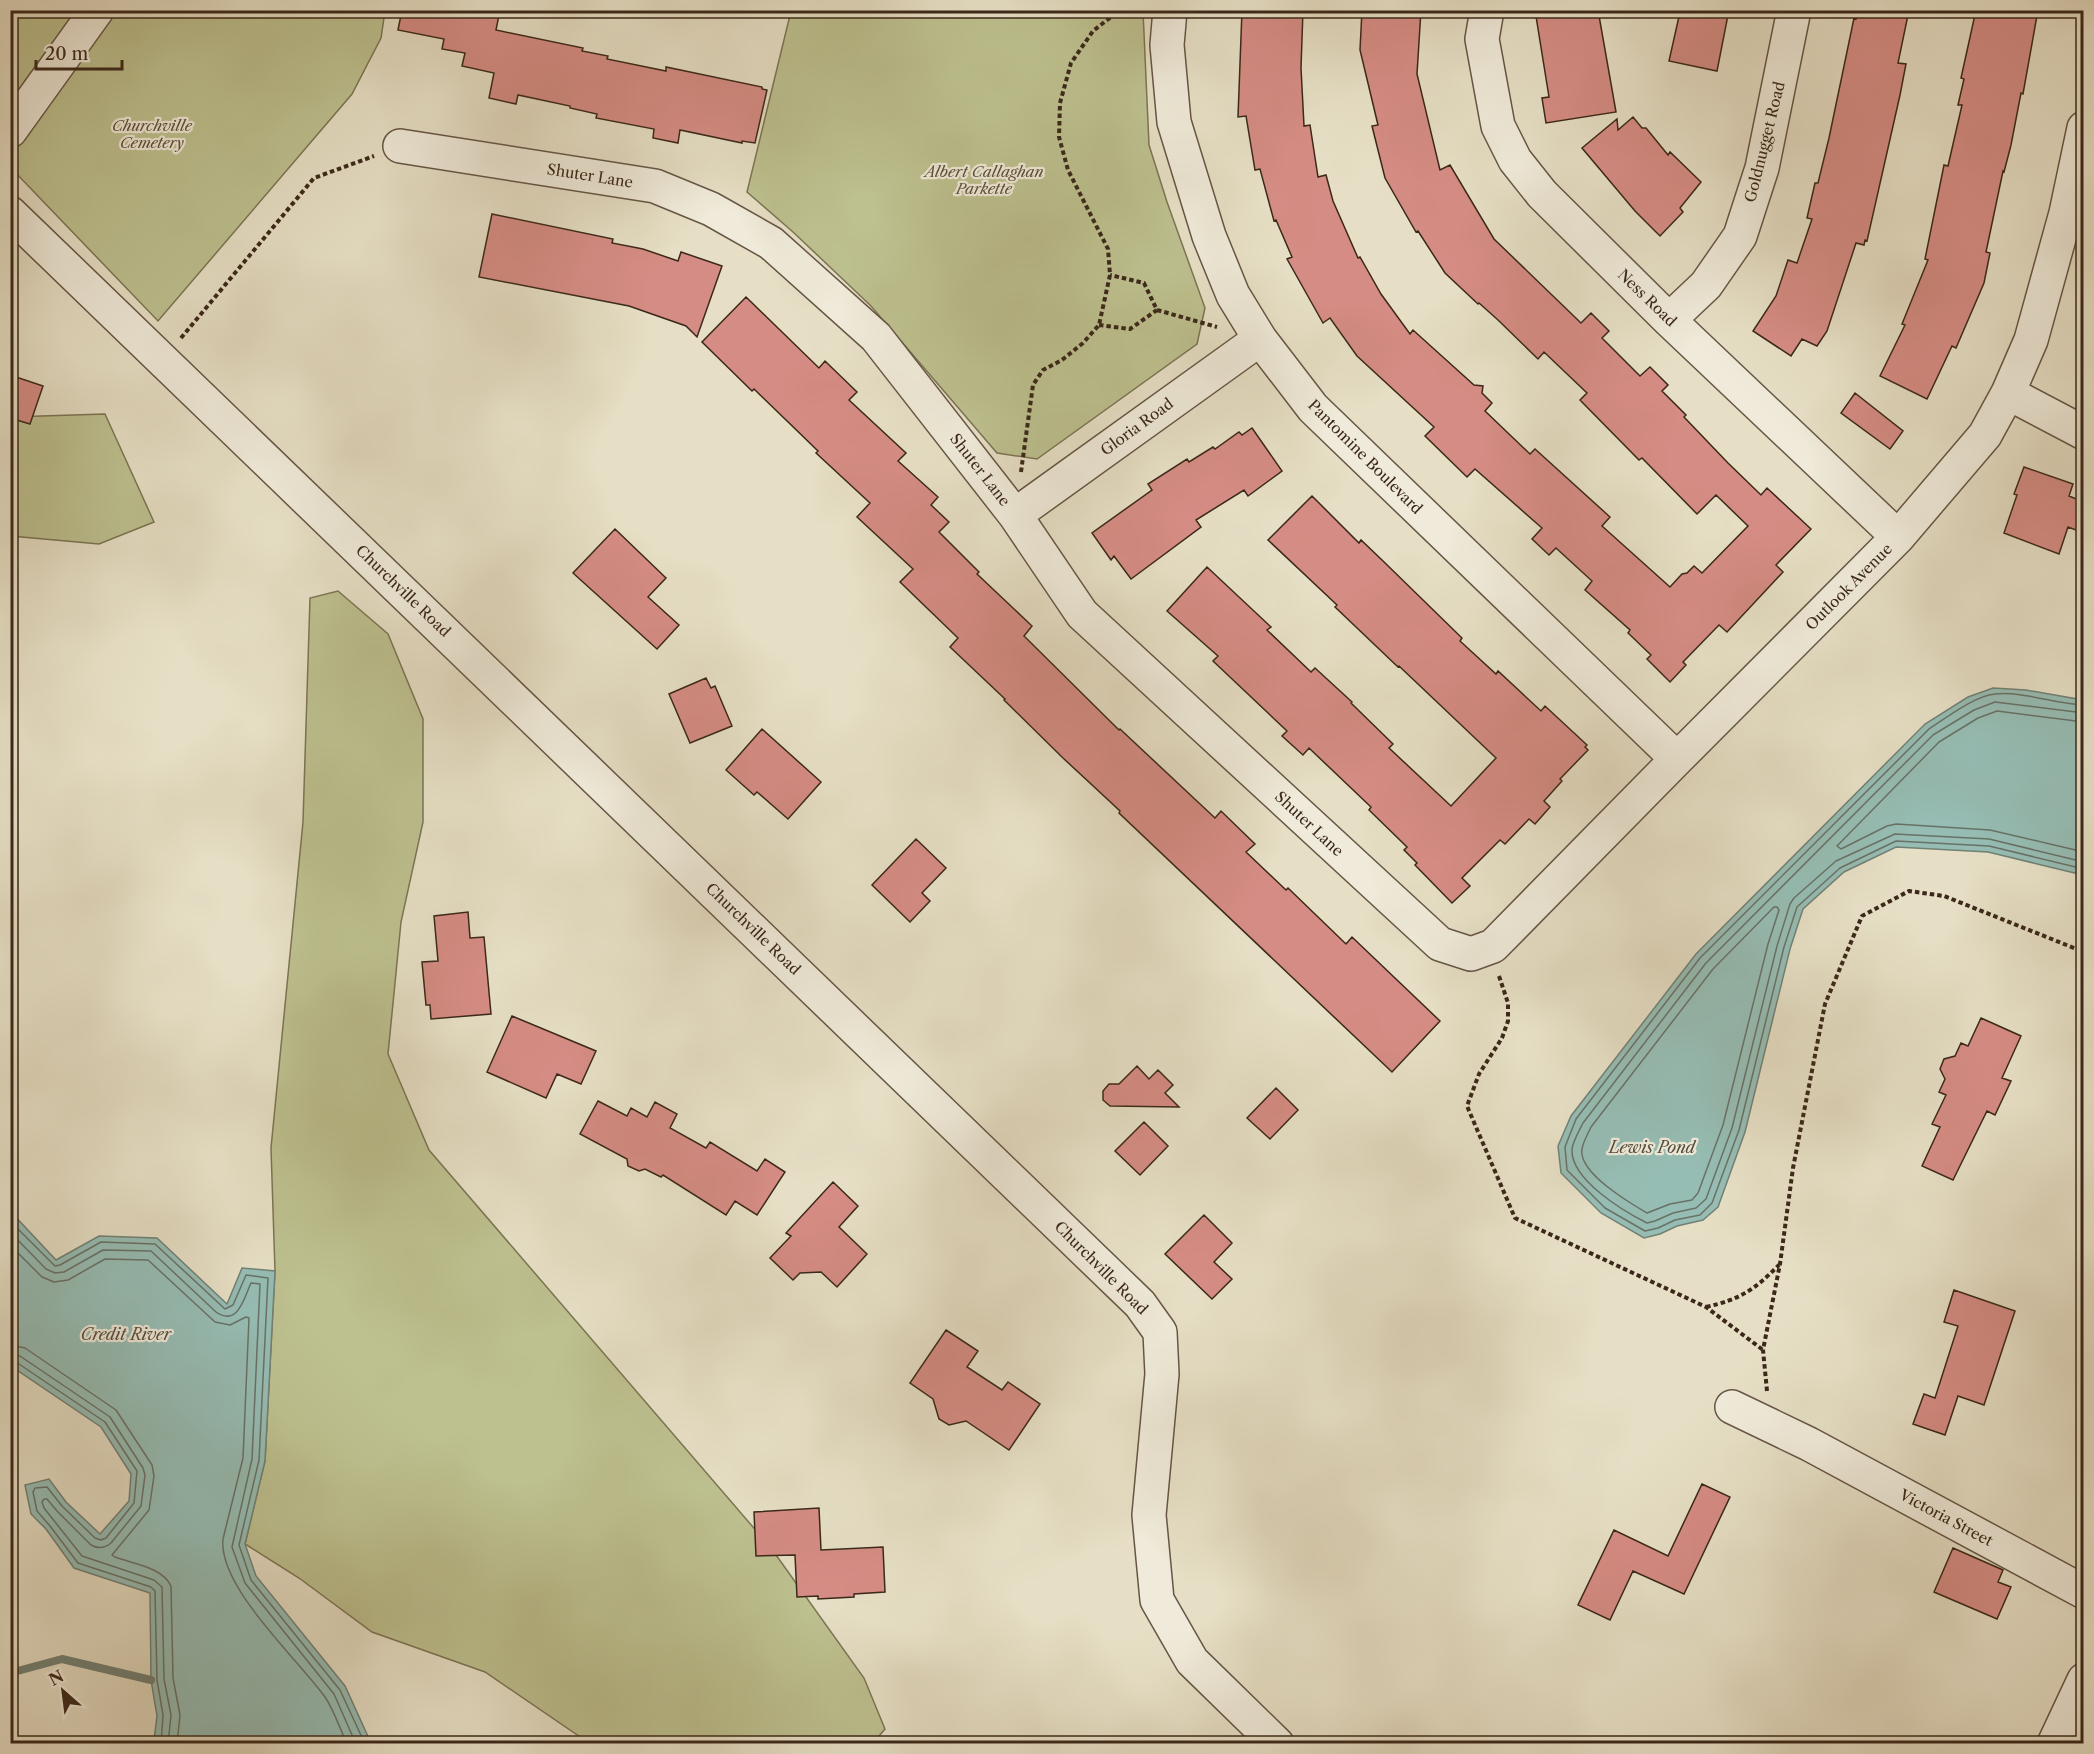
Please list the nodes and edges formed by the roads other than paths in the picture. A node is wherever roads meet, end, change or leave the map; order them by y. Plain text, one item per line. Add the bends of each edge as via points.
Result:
1 (97, 10) edge
2 (1170, 10) edge
3 (1487, 10) edge
4 (1794, 10) edge
5 (2084, 128) edge
6 (10, 131) edge
7 (400, 146) road end
8 (10, 213) edge
9 (1670, 320) junction
10 (1260, 339) junction
11 (2008, 393) junction
12 (2084, 433) edge
13 (1015, 515) junction
14 (1898, 537) junction
15 (1677, 759) junction
16 (1482, 950) joint
17 (1732, 1407) dead end
18 (2084, 1593) edge
19 (2084, 1680) edge
20 (1277, 1743) edge
21 (2054, 1743) edge

1 - 6 street
2 - 10 street, Pantomine Boulevard via 1167,45 1174,122 1209,236 1233,295
3 - 9 street, Ness Road via 1482,39 1498,126 1515,160 1542,194
4 - 9 street, Goldnugget Road via 1762,168 1740,236 1706,285
5 - 11 street, Outlook Avenue via 2066,213 2031,340
7 - 13 street, Shuter Lane via 655,186 711,209 771,243 876,337
8 - 20 street, Churchville Road via 1140,1304 1160,1332 1162,1374 1149,1515 1157,1600 1192,1661
9 - 14 street, Ness Road
10 - 13 street, Gloria Road
10 - 15 street, Pantomine Boulevard via 1313,408
11 - 12 street
11 - 14 street, Outlook Avenue via 1985,435
13 - 16 street, Shuter Lane via 1083,614 1440,944
14 - 15 street, Outlook Avenue
15 - 16 street, Outlook Avenue
17 - 18 street, Victoria Street via 1809,1444
19 - 21 street

